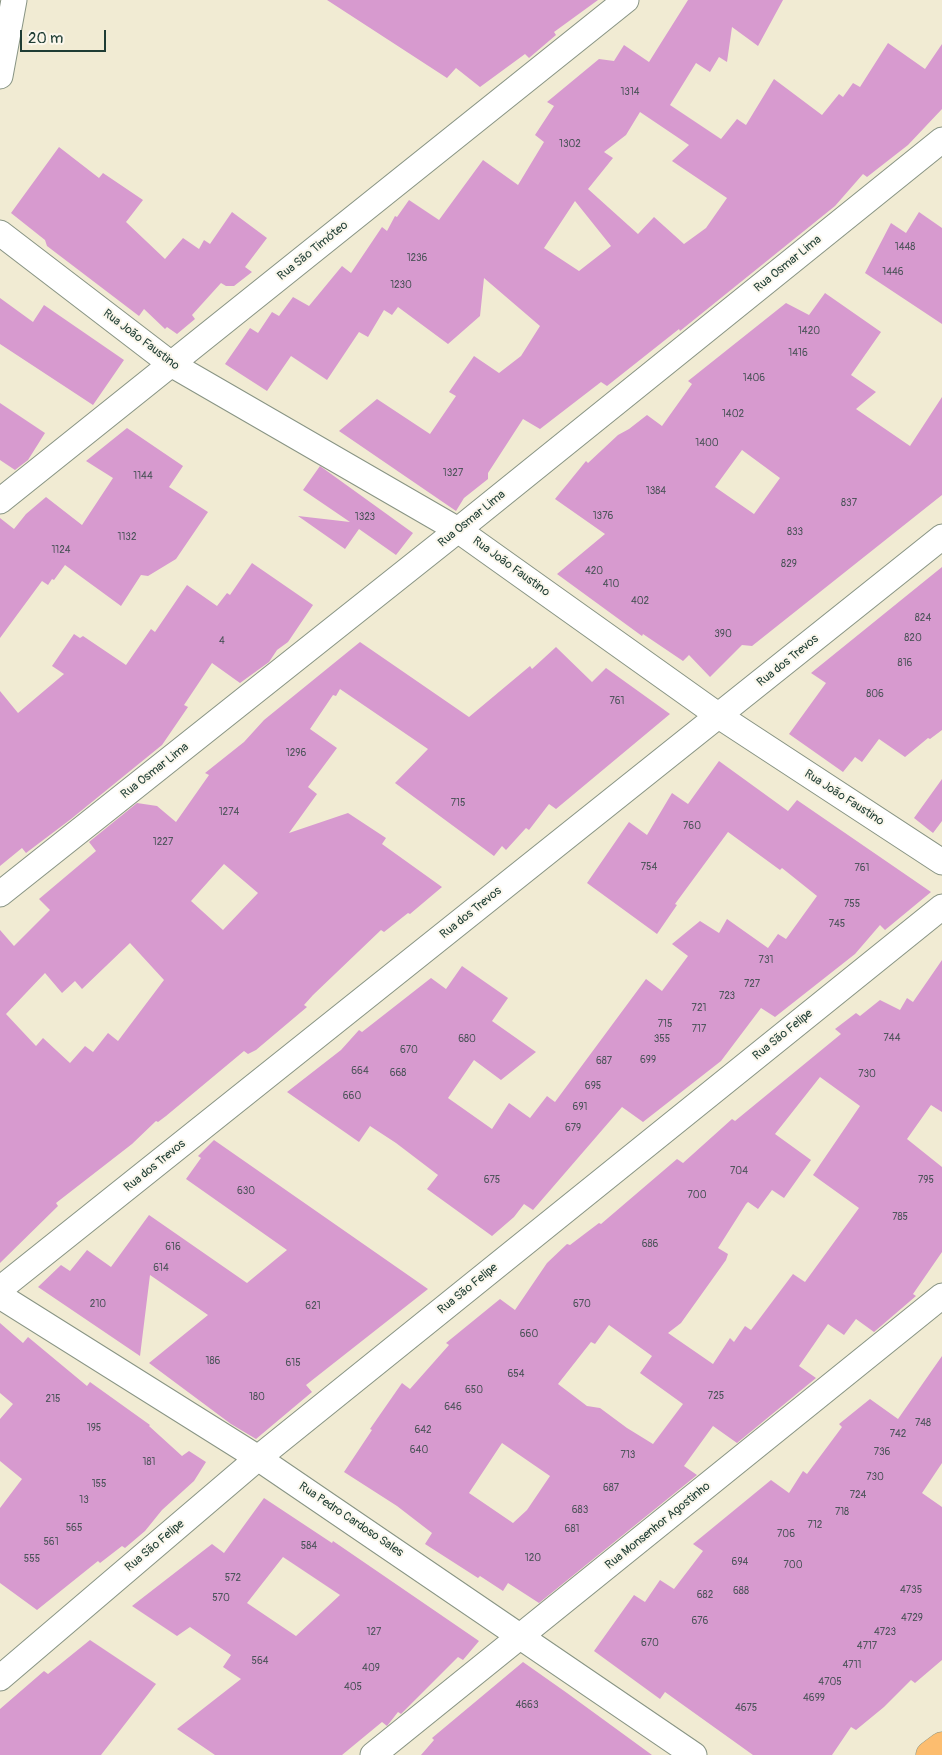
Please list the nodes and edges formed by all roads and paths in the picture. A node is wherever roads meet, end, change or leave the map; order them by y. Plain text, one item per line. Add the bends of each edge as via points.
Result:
1 (14, 0) edge
2 (626, 0) edge
3 (0, 76) edge
4 (942, 140) edge
5 (0, 233) edge
6 (171, 364) junction
7 (0, 501) edge
8 (458, 530) junction
9 (942, 537) edge
10 (719, 716) junction
11 (942, 862) edge
12 (0, 894) edge
13 (942, 907) edge
14 (0, 1289) edge
15 (0, 1296) edge
16 (942, 1296) edge
17 (258, 1458) junction
18 (523, 1636) junction
19 (0, 1678) edge
20 (942, 1746) edge
21 (373, 1755) edge
22 (694, 1755) edge
23 (930, 1755) edge

1 - 3 street
2 - 6 street, Rua São Timóteo
4 - 8 street, Rua Osmar Lima
5 - 6 street, Rua João Faustino
6 - 7 street, Rua São Timóteo
6 - 8 street, Rua João Faustino
8 - 10 street, Rua João Faustino
8 - 12 street, Rua Osmar Lima
9 - 10 street, Rua dos Trevos
10 - 11 street, Rua João Faustino
10 - 14 street, Rua dos Trevos
13 - 17 street, Rua São Felipe
15 - 17 street, Rua Pedro Cardoso Sales
16 - 18 street, Rua Monsenhor Agostinho
17 - 18 street, Rua Pedro Cardoso Sales
17 - 19 street, Rua São Felipe
18 - 21 street, Rua Monsenhor Agostinho
18 - 22 street, Rua Pedro Cardoso Sales
20 - 23 main road

